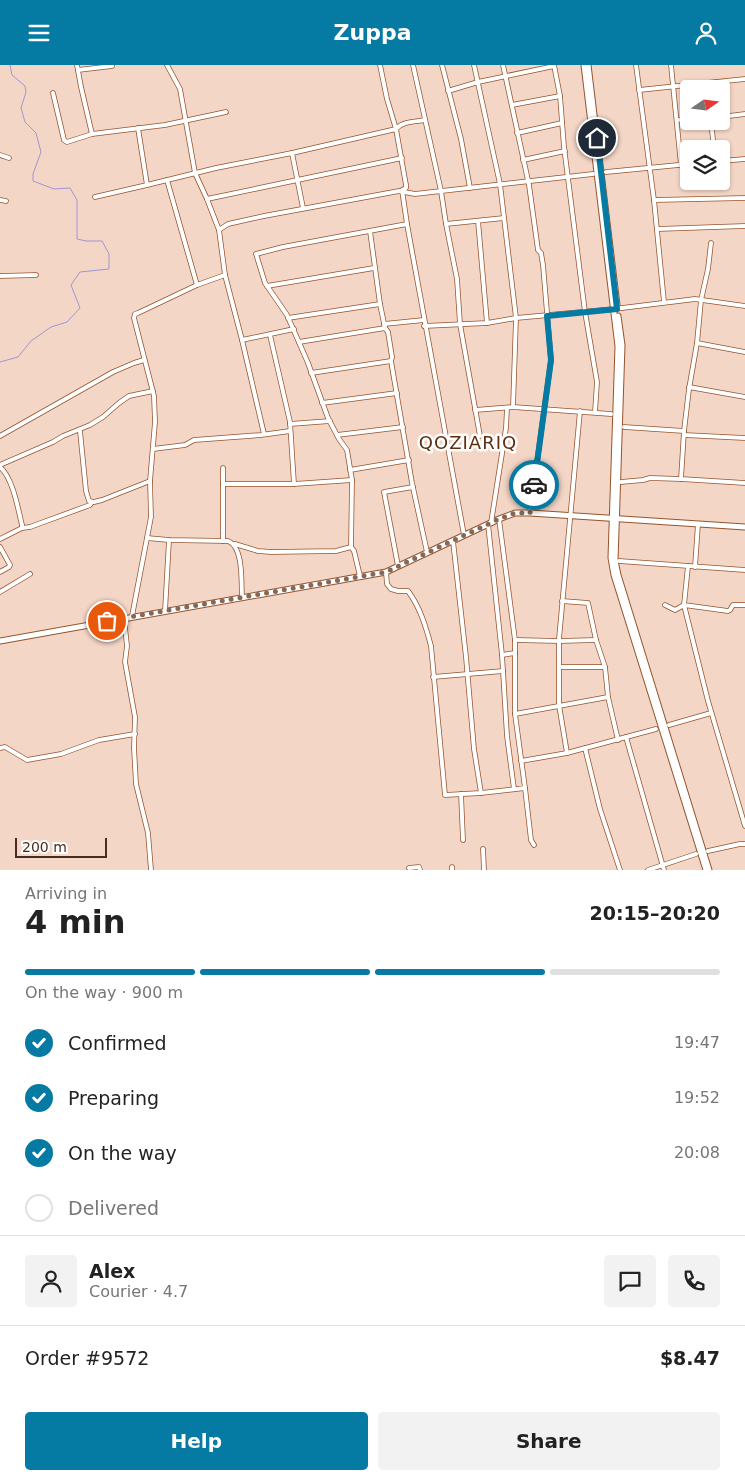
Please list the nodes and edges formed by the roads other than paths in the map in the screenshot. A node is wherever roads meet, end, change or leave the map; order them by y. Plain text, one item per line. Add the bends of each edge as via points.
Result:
1 (111, 65) edge
2 (168, 65) edge
3 (380, 65) edge
4 (413, 65) edge
5 (442, 65) edge
6 (474, 65) edge
7 (503, 65) edge
8 (586, 65) edge
9 (636, 65) edge
10 (671, 65) edge
11 (554, 66) edge
12 (78, 67) edge
13 (506, 77) junction
14 (745, 79) edge
15 (478, 83) junction
16 (672, 86) junction
17 (639, 90) junction
18 (448, 91) junction
19 (53, 93) dead end
20 (560, 96) junction
21 (512, 105) junction
22 (226, 112) dead end
23 (745, 114) edge
24 (730, 116) edge
25 (425, 120) junction
26 (678, 120) joint
27 (185, 121) junction
28 (562, 123) junction
29 (138, 128) junction
30 (396, 129) junction
31 (92, 133) junction
32 (517, 133) junction
33 (680, 150) edge
34 (564, 151) junction
35 (292, 153) junction
36 (0, 155) edge
37 (9, 158) dead end
38 (402, 158) junction
39 (745, 159) edge
40 (523, 160) junction
41 (730, 160) edge
42 (680, 165) edge
43 (649, 169) junction
44 (606, 172) dead end
45 (195, 173) junction
46 (593, 174) dead end
47 (568, 176) junction
48 (167, 180) junction
49 (297, 180) junction
50 (528, 182) junction
51 (500, 184) junction
52 (147, 185) junction
53 (470, 188) junction
54 (402, 190) junction
55 (441, 191) junction
56 (95, 197) dead end
57 (745, 198) edge
58 (208, 199) junction
59 (0, 200) edge
60 (654, 200) junction
61 (6, 201) dead end
62 (303, 208) junction
63 (504, 218) junction
64 (478, 221) junction
65 (407, 224) junction
66 (446, 225) junction
67 (745, 226) edge
68 (657, 229) junction
69 (219, 230) junction
70 (370, 231) junction
71 (711, 243) dead end
72 (374, 268) junction
73 (36, 275) dead end
74 (225, 275) junction
75 (0, 276) edge
76 (197, 285) junction
77 (267, 286) junction
78 (701, 300) junction
79 (664, 302) junction
80 (380, 304) junction
81 (745, 306) edge
82 (616, 309) junction
83 (585, 312) junction
84 (547, 316) junction
85 (288, 318) junction
86 (516, 318) junction
87 (424, 320) junction
88 (486, 323) junction
89 (424, 325) junction
90 (460, 325) junction
91 (384, 326) junction
92 (294, 329) junction
93 (270, 335) junction
94 (242, 340) junction
95 (299, 341) junction
96 (697, 343) junction
97 (745, 351) edge
98 (144, 360) junction
99 (391, 361) junction
100 (311, 373) junction
101 (689, 387) junction
102 (153, 391) junction
103 (397, 393) junction
104 (745, 397) edge
105 (322, 403) junction
106 (513, 407) junction
107 (507, 408) junction
108 (545, 409) junction
109 (475, 410) junction
110 (580, 411) junction
111 (595, 412) junction
112 (611, 414) dead end
113 (330, 421) junction
114 (290, 424) junction
115 (403, 427) junction
116 (624, 427) dead end
117 (80, 431) dead end
118 (290, 431) junction
119 (684, 433) junction
120 (264, 434) junction
121 (337, 435) junction
122 (0, 436) edge
123 (480, 436) dead end
124 (745, 439) edge
125 (153, 449) junction
126 (409, 460) junction
127 (0, 466) edge
128 (224, 468) dead end
129 (350, 470) junction
130 (682, 479) junction
131 (352, 480) junction
132 (150, 481) junction
133 (621, 482) dead end
134 (745, 483) edge
135 (223, 484) junction
136 (294, 484) junction
137 (413, 487) junction
138 (92, 502) junction
139 (530, 513) junction
140 (570, 516) junction
141 (614, 518) junction
142 (499, 519) junction
143 (490, 523) junction
144 (698, 524) junction
145 (745, 527) edge
146 (22, 528) junction
147 (464, 535) junction
148 (147, 538) junction
149 (0, 539) edge
150 (169, 540) junction
151 (223, 541) junction
152 (453, 541) junction
153 (235, 544) junction
154 (0, 547) edge
155 (351, 547) junction
156 (427, 552) junction
157 (620, 561) dead end
158 (398, 566) junction
159 (688, 566) junction
160 (695, 567) junction
161 (745, 570) edge
162 (0, 572) edge
163 (386, 572) junction
164 (30, 574) dead end
165 (360, 576) junction
166 (0, 592) edge
167 (242, 597) junction
168 (562, 601) junction
169 (665, 605) dead end
170 (684, 605) junction
171 (745, 605) edge
172 (165, 611) junction
173 (132, 616) junction
174 (124, 618) junction
175 (515, 640) junction
176 (596, 640) junction
177 (0, 641) edge
178 (559, 641) junction
179 (515, 653) junction
180 (502, 655) junction
181 (560, 667) junction
182 (606, 667) junction
183 (503, 671) junction
184 (468, 675) junction
185 (432, 677) junction
186 (608, 697) junction
187 (559, 705) junction
188 (712, 713) junction
189 (515, 714) junction
190 (670, 725) dead end
191 (656, 729) dead end
192 (135, 734) junction
193 (626, 737) junction
194 (618, 740) junction
195 (0, 748) edge
196 (586, 748) junction
197 (567, 753) junction
198 (521, 761) junction
199 (525, 788) junction
200 (514, 789) junction
201 (481, 793) junction
202 (461, 794) junction
203 (745, 826) edge
204 (464, 840) dead end
205 (534, 845) dead end
206 (745, 845) edge
207 (483, 849) dead end
208 (708, 851) dead end
209 (696, 854) dead end
210 (409, 867) dead end
211 (663, 868) edge
212 (151, 870) edge
213 (420, 870) edge
214 (484, 870) edge
215 (620, 870) edge
216 (648, 870) edge
217 (708, 870) edge

1 - 12 street
2 - 27 street via 180,89
3 - 30 street
4 - 25 street
5 - 18 street
6 - 15 street
7 - 13 street
8 - 82 main road
9 - 17 street
10 - 16 street
11 - 13 street
11 - 20 street
12 - 31 street
13 - 15 street
13 - 21 street
14 - 16 street
15 - 18 street
15 - 51 street
16 - 17 street
16 - 26 street
17 - 43 street
18 - 53 street
19 - 31 street via 65,142
20 - 21 street
20 - 28 street
21 - 32 street
22 - 27 street
23 - 24 street
25 - 30 street via 405,123
25 - 55 street
26 - 33 street
27 - 29 street
27 - 45 street
28 - 32 street
28 - 34 street
29 - 31 street
29 - 52 street
30 - 35 street
30 - 38 street
32 - 40 street
34 - 40 street
34 - 47 street
35 - 45 street
35 - 49 street
36 - 37 street
38 - 49 street
38 - 54 street via 406,188
39 - 41 street
40 - 50 street
42 - 43 street
43 - 44 street
43 - 60 street
45 - 48 street
45 - 58 street
46 - 47 street
47 - 50 street
47 - 83 street
48 - 52 street
48 - 76 street
49 - 58 street
49 - 62 street
50 - 51 street
50 - 84 street via 543,265
51 - 53 street
51 - 63 street
52 - 56 street
53 - 55 street
54 - 55 street via 415,194
54 - 62 street
54 - 65 street
55 - 66 street
57 - 60 street
58 - 69 street
59 - 61 street
60 - 68 street
62 - 69 street via 228,224
63 - 64 street
63 - 86 street
64 - 66 street
64 - 88 street
65 - 70 street
65 - 87 street
66 - 90 street via 457,279
67 - 68 street
68 - 79 street
69 - 74 street
70 - 72 street
70 - 77 street via 258,253 256,257
71 - 78 street
72 - 77 street
72 - 80 street
73 - 75 street
74 - 76 street
74 - 94 street
76 - 98 street via 135,315
77 - 85 street
78 - 79 street
78 - 81 street
78 - 96 street
79 - 82 street
80 - 85 street
80 - 91 street
82 - 83 street
82 - 141 main road
83 - 84 street
83 - 111 street via 597,382
84 - 86 street
84 - 108 street via 551,360
85 - 92 street
86 - 88 street
86 - 106 street
87 - 89 street
87 - 91 street
88 - 90 street
89 - 90 street
89 - 147 street
90 - 109 street
91 - 95 street
91 - 99 street via 388,332
92 - 93 street
92 - 95 street
93 - 94 street
93 - 114 street
94 - 120 street
95 - 100 street
96 - 97 street
96 - 101 street
98 - 102 street
98 - 122 street via 113,372
99 - 100 street
99 - 103 street
100 - 105 street
101 - 104 street
101 - 119 street
102 - 125 street
102 - 127 street via 129,397 90,425
103 - 105 street
103 - 115 street
105 - 113 street
106 - 107 street
106 - 108 street
107 - 109 street
107 - 143 street
108 - 110 street
108 - 139 street
109 - 123 street
110 - 111 street
110 - 140 street
111 - 112 street
113 - 114 street
113 - 121 street
114 - 118 street
115 - 121 street
115 - 126 street
116 - 119 street
117 - 138 street via 87,497
118 - 120 street
118 - 136 street
119 - 124 street
119 - 130 street
120 - 125 street via 194,440 185,445
121 - 129 street via 347,450
125 - 132 street
126 - 129 street
126 - 137 street
127 - 146 street via 11,483
128 - 135 street
129 - 131 street
130 - 133 street via 650,478
130 - 134 street
131 - 136 street
131 - 155 street
132 - 138 street
132 - 148 street via 151,517
135 - 136 street
135 - 151 street
137 - 156 street
137 - 158 street via 384,492
138 - 146 street
139 - 140 main road
139 - 142 main road via 515,513
140 - 141 main road
140 - 168 street
141 - 144 main road
141 - 217 main road via 611,558 614,575
142 - 143 main road
142 - 175 street
143 - 147 main road
143 - 180 street
144 - 145 main road
144 - 160 street
146 - 149 street
147 - 152 main road
148 - 150 street
148 - 173 street
150 - 151 street
150 - 172 street
151 - 153 street
152 - 156 main road
152 - 184 street
153 - 155 street via 271,552 336,551
153 - 167 street via 240,562
154 - 162 street via 10,565
155 - 165 street
156 - 158 main road
157 - 159 street
158 - 163 main road
159 - 160 street
159 - 170 street
160 - 161 street
163 - 165 main road
163 - 185 street via 391,589 408,591 426,627
164 - 166 street
165 - 167 main road
167 - 172 main road
168 - 176 street via 588,603
168 - 178 street
169 - 170 street via 675,610
170 - 171 street via 728,611 732,605
170 - 188 street
172 - 173 main road
173 - 174 main road
174 - 177 main road
174 - 192 street via 125,663
175 - 178 street
175 - 179 street
176 - 178 street
176 - 182 street
178 - 181 street
179 - 180 street
179 - 189 street
180 - 183 street
181 - 182 street
181 - 187 street
182 - 186 street
183 - 184 street
183 - 200 street
184 - 185 street
184 - 201 street
185 - 202 street via 445,795
186 - 187 street
186 - 194 street
187 - 189 street
187 - 197 street
188 - 190 street
188 - 203 street
189 - 198 street
191 - 193 street
192 - 195 street via 99,740 61,754 27,759 5,747
192 - 212 street via 136,784 148,833
193 - 194 street
193 - 211 street
194 - 196 street
196 - 197 street
196 - 215 street via 600,809
197 - 198 street
198 - 199 street
199 - 200 street
199 - 205 street
200 - 201 street
201 - 202 street
202 - 204 street
206 - 208 street
207 - 214 street
209 - 211 street
210 - 213 street via 419,867
211 - 216 street

